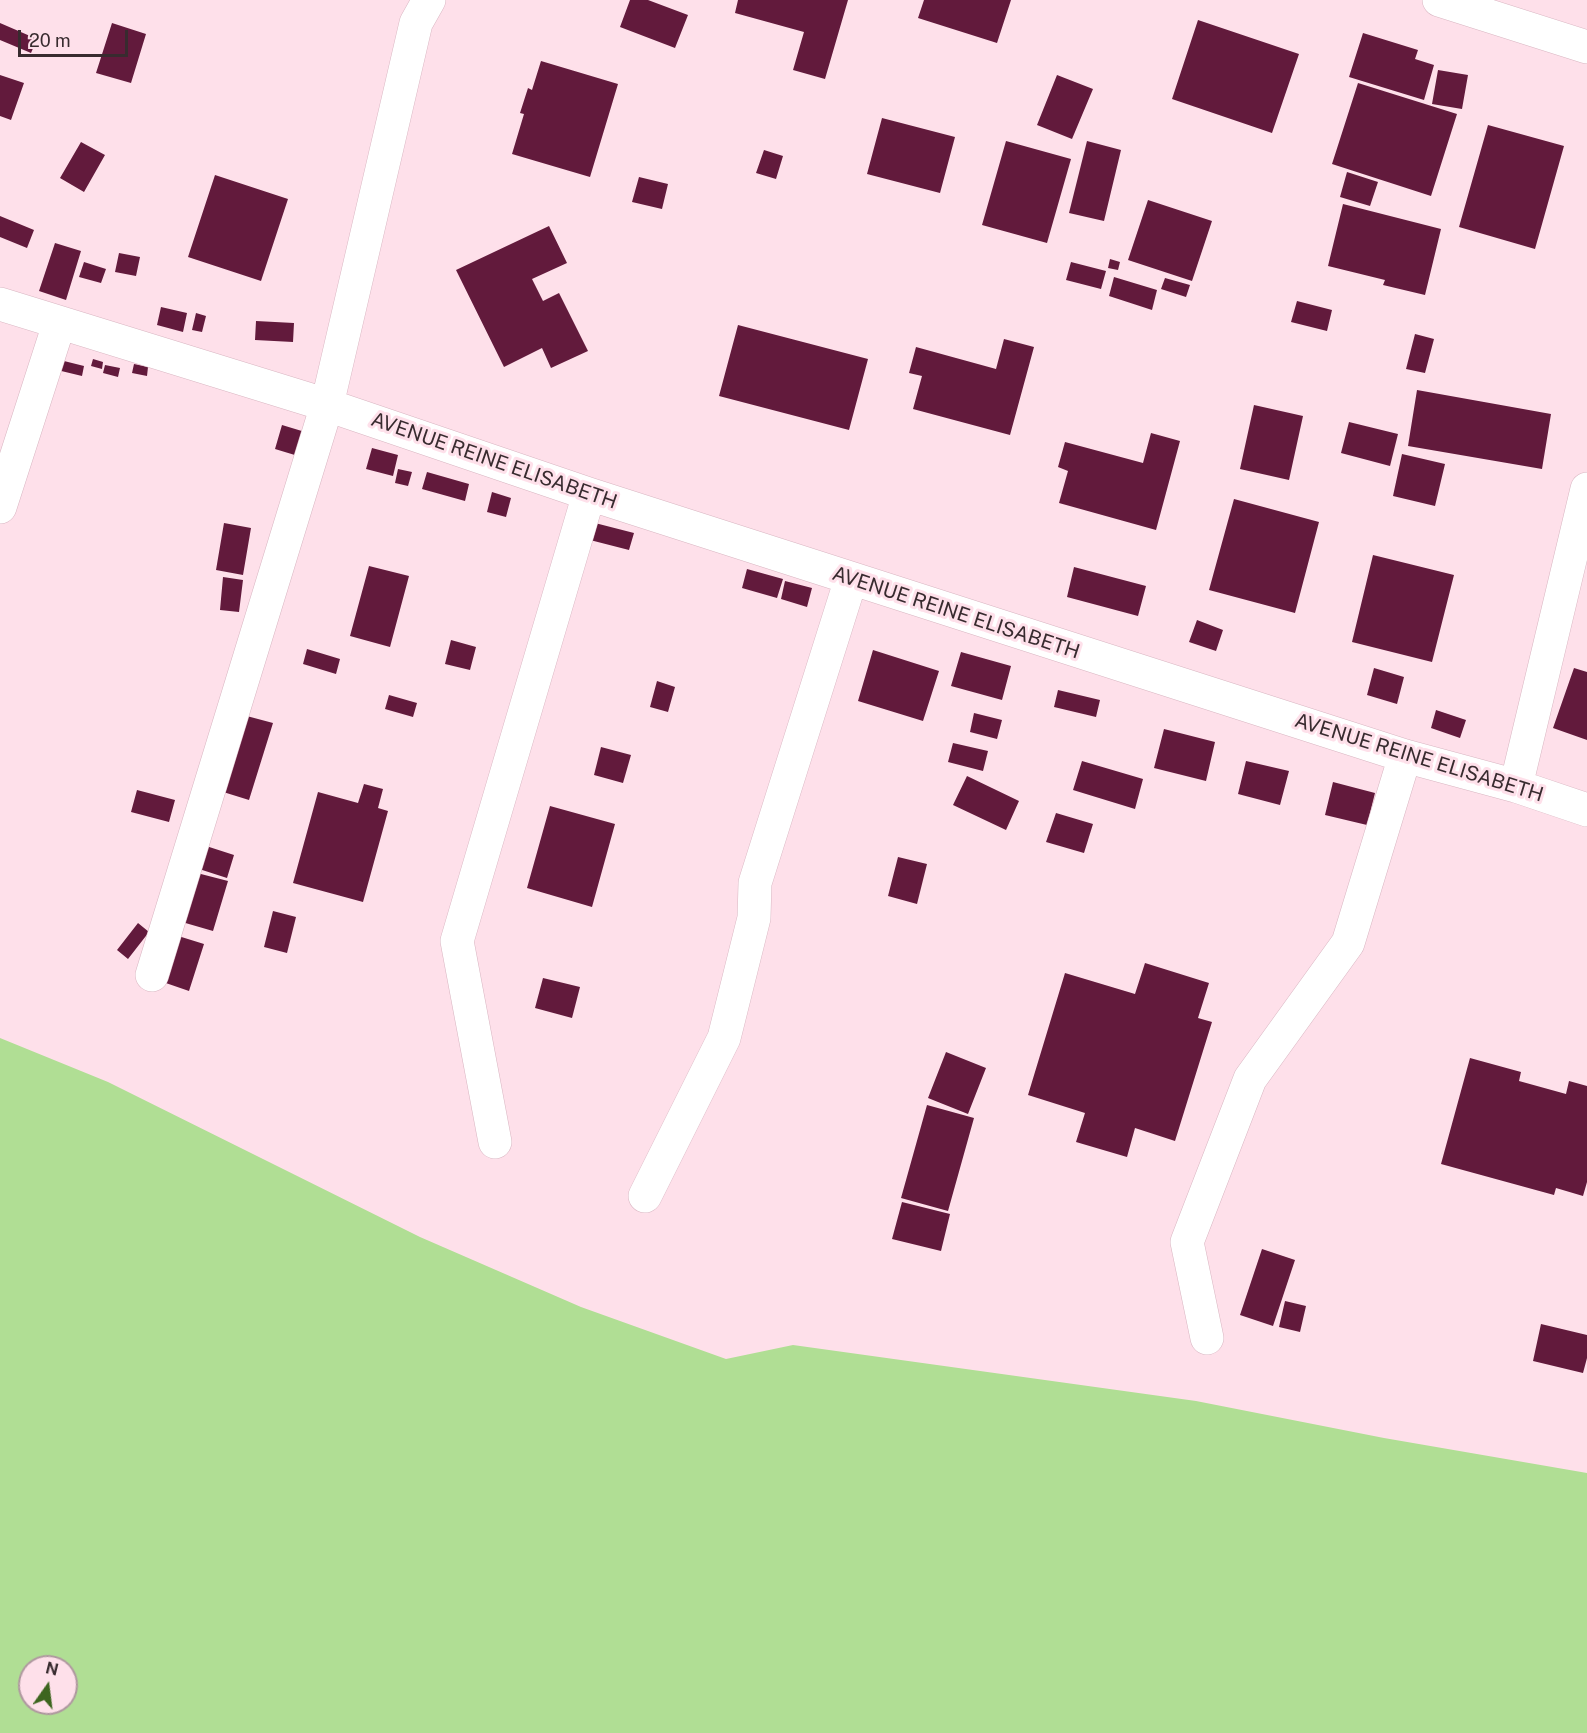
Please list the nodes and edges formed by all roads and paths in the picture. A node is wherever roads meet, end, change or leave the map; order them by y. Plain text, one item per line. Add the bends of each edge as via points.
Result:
1 (429, 0) edge
2 (1439, 0) edge
3 (1587, 47) edge
4 (0, 304) edge
5 (59, 324) junction
6 (327, 405) junction
7 (1587, 489) edge
8 (589, 494) junction
9 (0, 507) edge
10 (851, 579) junction
11 (1405, 756) junction
12 (1516, 786) junction
13 (1587, 810) edge
14 (152, 975) dead end
15 (495, 1142) dead end
16 (645, 1196) dead end
17 (1207, 1338) dead end

1 - 6 street via 416,23
2 - 3 street
4 - 5 street, AVENUE REINE ELISABETH
5 - 6 street, AVENUE REINE ELISABETH
5 - 9 street
6 - 8 street, AVENUE REINE ELISABETH
6 - 14 street
7 - 12 street
8 - 10 street, AVENUE REINE ELISABETH
8 - 15 street via 457,941
10 - 11 street, AVENUE REINE ELISABETH
10 - 16 street via 755,883 754,918 724,1038
11 - 12 street, AVENUE REINE ELISABETH
11 - 17 street via 1348,943 1250,1079 1187,1242
12 - 13 street, AVENUE REINE ELISABETH

